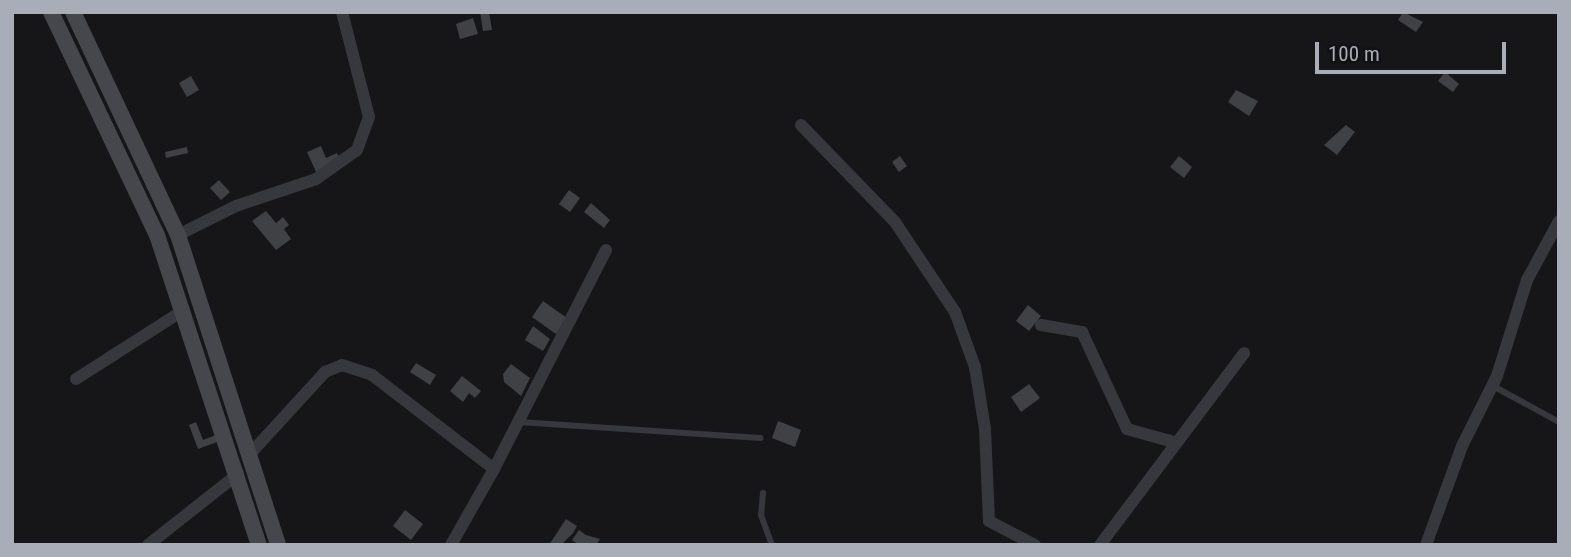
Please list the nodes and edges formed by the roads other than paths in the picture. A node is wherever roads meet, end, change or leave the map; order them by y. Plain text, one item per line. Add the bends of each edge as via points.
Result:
1 (51, 12) edge
2 (73, 12) edge
3 (342, 12) edge
4 (801, 125) dead end
5 (1559, 221) edge
6 (178, 235) junction
7 (606, 250) dead end
8 (184, 310) junction
9 (1041, 325) dead end
10 (1244, 353) dead end
11 (76, 379) dead end
12 (1492, 385) junction
13 (519, 422) junction
14 (1559, 422) edge
15 (760, 438) dead end
16 (1174, 442) junction
17 (250, 455) junction
18 (494, 469) junction
19 (238, 474) junction
20 (763, 493) dead end
21 (257, 544) edge
22 (1430, 544) edge
23 (148, 545) edge
24 (278, 545) edge
25 (451, 545) edge
26 (772, 545) edge
27 (1035, 545) edge
28 (1100, 545) edge

1 - 8 main road via 126,162
2 - 6 main road
3 - 6 street via 369,117 357,150 316,179 236,206
4 - 27 street via 902,230 955,312 975,367 985,429 989,521
5 - 12 street via 1527,280
6 - 17 main road
7 - 13 street
8 - 11 street
8 - 19 main road
9 - 16 street via 1082,332 1107,377 1127,429
10 - 16 street
12 - 14 lane
12 - 22 street via 1462,446
13 - 15 lane
13 - 18 street
16 - 28 street
17 - 18 street via 325,372 342,365 372,375
17 - 24 main road
18 - 25 street
19 - 21 main road
19 - 23 street
20 - 26 lane via 761,515

